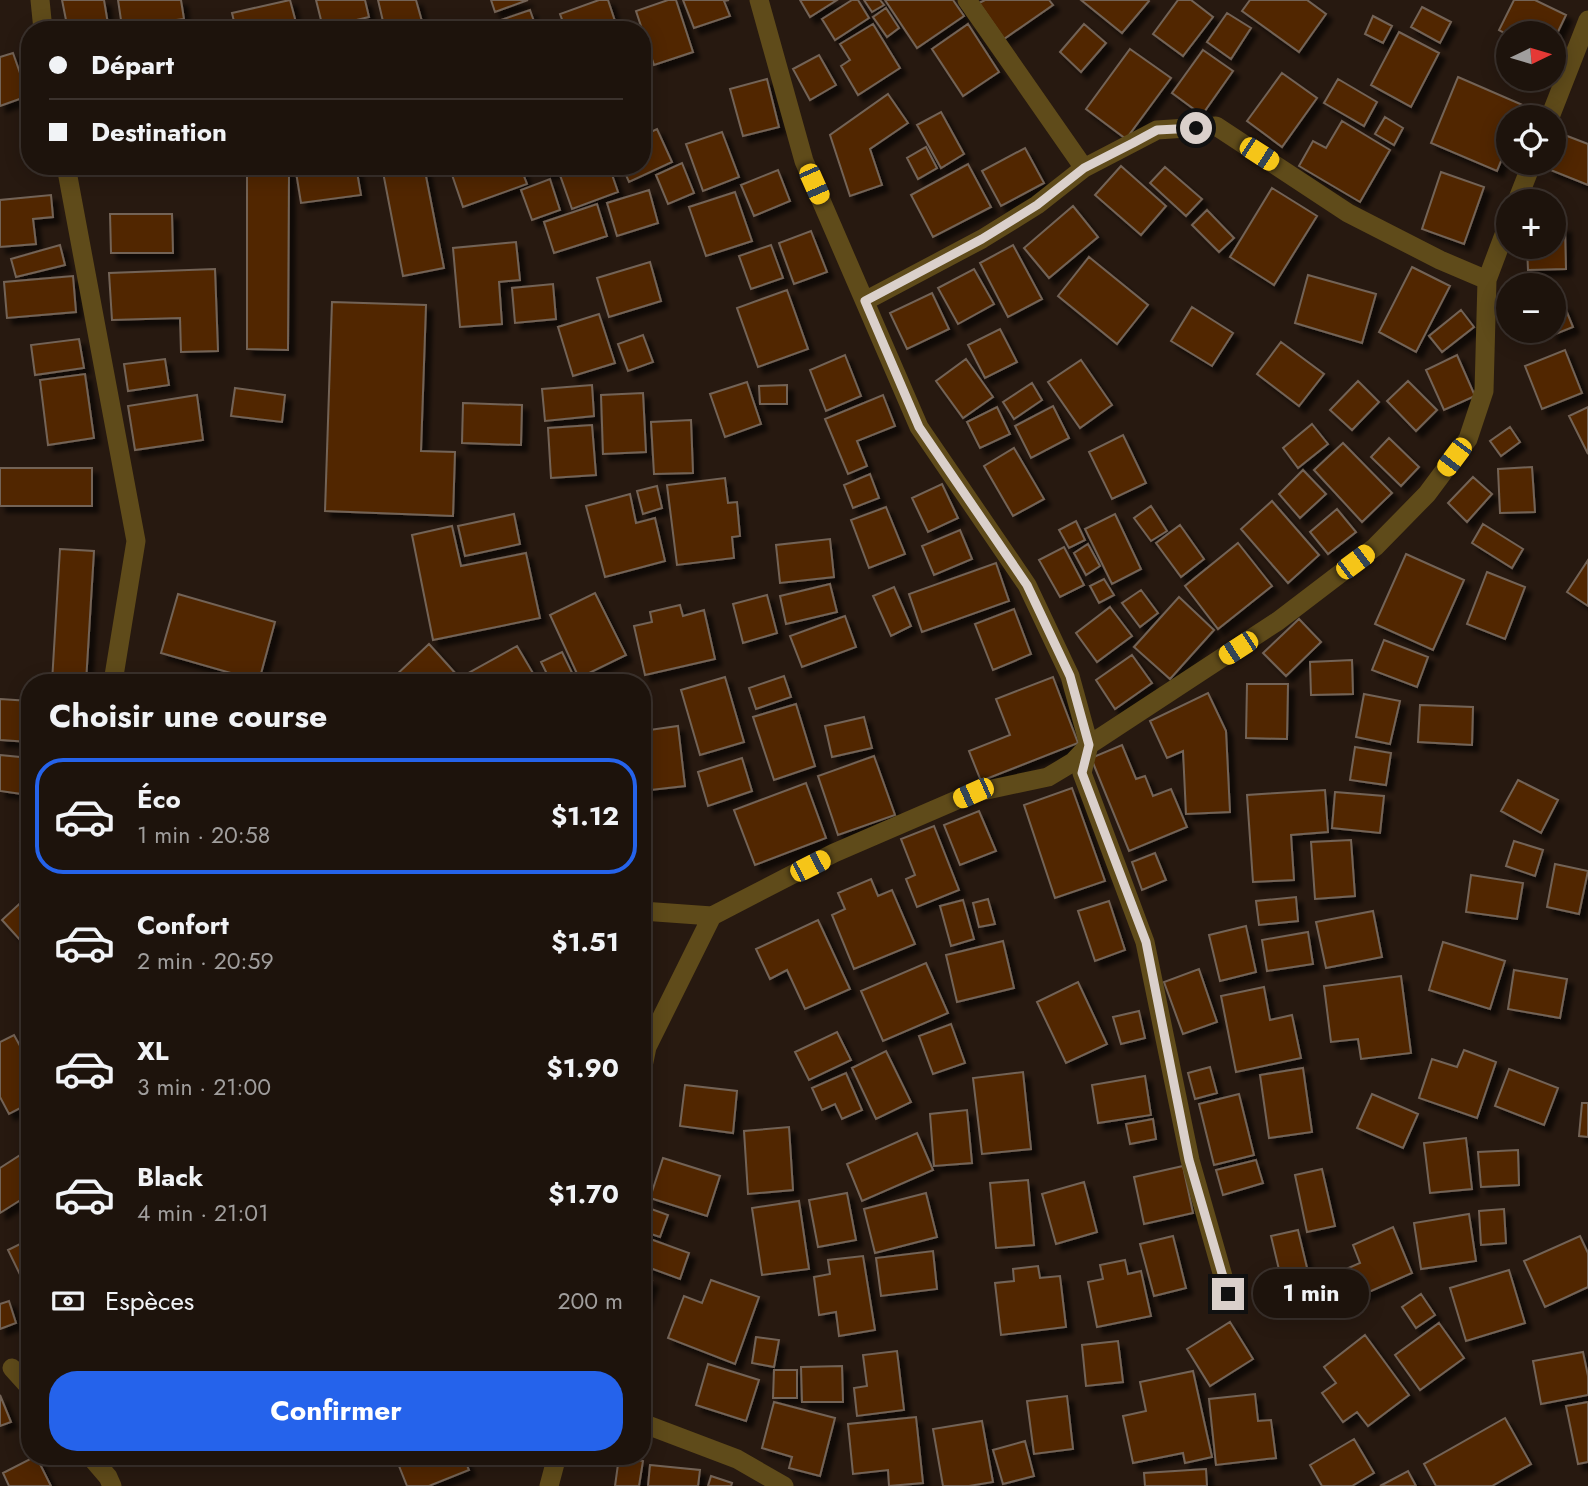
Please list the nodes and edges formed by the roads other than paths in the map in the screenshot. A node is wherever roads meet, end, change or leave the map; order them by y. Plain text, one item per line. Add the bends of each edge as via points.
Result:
1 (40, 0) edge
2 (759, 0) edge
3 (967, 0) edge
4 (1588, 20) edge
5 (42, 21) edge
6 (1555, 105) edge
7 (1084, 168) junction
8 (68, 175) edge
9 (1496, 256) edge
10 (1487, 280) junction
11 (865, 301) junction
12 (114, 674) edge
13 (1089, 745) junction
14 (651, 912) edge
15 (712, 916) junction
16 (651, 1039) edge
17 (1228, 1294) dead end
18 (12, 1368) dead end
19 (21, 1378) edge
20 (651, 1426) edge
21 (98, 1465) edge
22 (555, 1465) edge
23 (112, 1486) edge
24 (549, 1486) edge
25 (784, 1486) edge

1 - 5 street
2 - 11 street via 804,161
3 - 7 street
4 - 6 street
7 - 10 street via 1157,130 1216,127 1348,213
7 - 11 street via 1037,205 982,239
8 - 12 street via 136,541
9 - 10 street
10 - 13 street via 1484,391 1468,439 1427,495 1375,547 1278,621
11 - 13 street via 919,427 1027,585 1070,676
13 - 15 street via 1073,762 1048,777 973,793 834,853
13 - 17 street via 1082,773 1146,942 1189,1160
14 - 15 street
15 - 16 street
18 - 19 street
20 - 25 street via 737,1459
21 - 23 street
22 - 24 street

